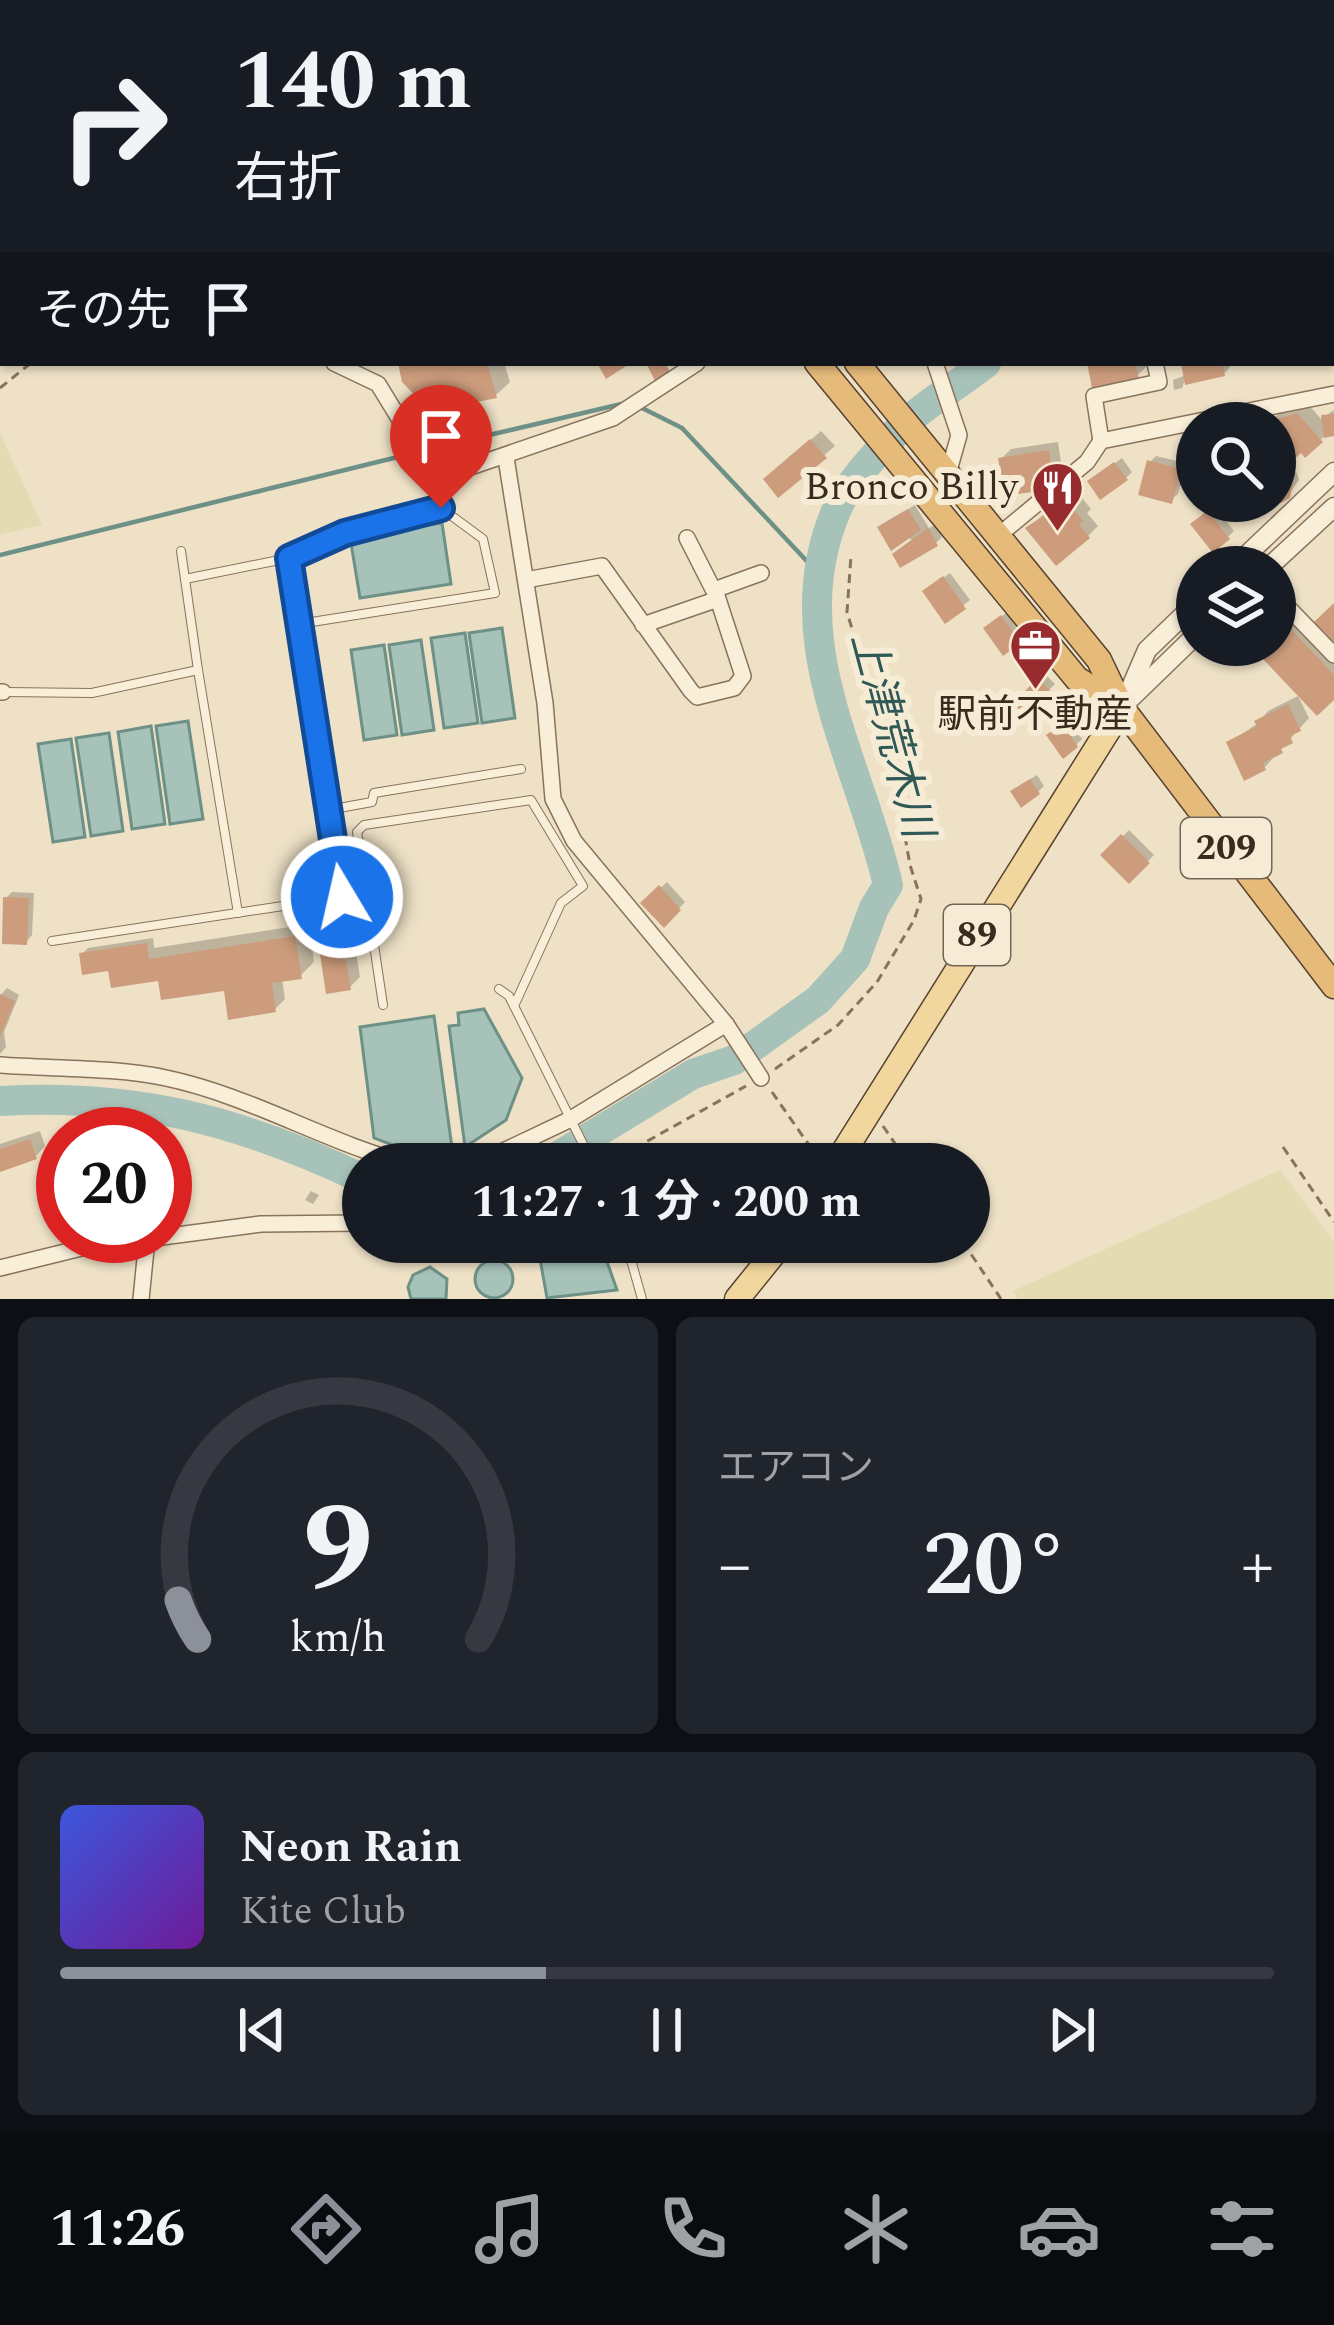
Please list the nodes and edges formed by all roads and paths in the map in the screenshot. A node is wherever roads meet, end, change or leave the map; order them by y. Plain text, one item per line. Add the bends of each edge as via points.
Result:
1 (27, 366) edge
2 (340, 366) edge
3 (692, 366) edge
4 (819, 366) edge
5 (936, 366) edge
6 (1156, 366) edge
7 (866, 373) edge
8 (0, 388) edge
9 (1334, 394) edge
10 (1101, 441) junction
11 (506, 458) junction
12 (1334, 472) edge
13 (948, 475) junction
14 (1334, 507) edge
15 (998, 536) junction
16 (687, 538) dead end
17 (1256, 546) edge
18 (1292, 546) edge
19 (181, 551) dead end
20 (851, 556) dead end
21 (289, 558) junction
22 (761, 573) dead end
23 (185, 579) junction
24 (526, 580) junction
25 (716, 595) junction
26 (1296, 616) edge
27 (1176, 622) edge
28 (299, 624) junction
29 (643, 625) junction
30 (1176, 654) edge
31 (1334, 655) edge
32 (198, 670) junction
33 (2, 692) edge
34 (1121, 708) junction
35 (521, 770) dead end
36 (328, 810) junction
37 (238, 913) junction
38 (52, 941) dead end
39 (1330, 972) edge
40 (499, 988) dead end
41 (383, 1005) dead end
42 (514, 1006) junction
43 (726, 1024) junction
44 (0, 1065) edge
45 (761, 1078) junction
46 (869, 1106) junction
47 (572, 1119) junction
48 (347, 1143) edge
49 (521, 1143) edge
50 (583, 1143) edge
51 (644, 1143) edge
52 (808, 1143) edge
53 (848, 1143) edge
54 (895, 1143) edge
55 (1283, 1147) dead end
56 (1334, 1222) edge
57 (342, 1223) edge
58 (192, 1233) edge
59 (36, 1259) edge
60 (145, 1263) edge
61 (632, 1263) edge
62 (766, 1263) edge
63 (977, 1263) edge
64 (0, 1268) edge
65 (141, 1299) edge
66 (642, 1299) edge
67 (737, 1299) edge
68 (1001, 1299) edge

1 - 8 path
2 - 11 street via 378,384 427,464 447,475
3 - 11 street via 613,418
4 - 34 highway, 209 via 1077,679
5 - 13 street via 959,435
6 - 10 street via 1159,382 1094,395
7 - 13 highway, 209
9 - 10 street
10 - 15 street
11 - 24 street
12 - 17 street
13 - 15 highway, 209
14 - 18 street
15 - 34 highway, 209 via 1099,660
16 - 25 street
19 - 23 lane
20 - 45 path via 847,613 921,899 877,982 838,1025
21 - 23 lane
21 - 28 lane
21 - 28 lane via 345,533 441,508 482,539 495,593
22 - 25 street
23 - 32 lane
24 - 29 street via 602,566
24 - 43 street via 553,799 574,841
25 - 29 street
25 - 29 street via 743,676 734,688 697,698
26 - 31 street
27 - 34 street via 1147,650
28 - 36 lane
30 - 34 street
32 - 33 lane via 92,693
32 - 37 lane
34 - 39 highway, 209
34 - 46 main road, 89
35 - 36 lane via 374,793 372,802
36 - 37 lane via 342,897
37 - 38 lane
40 - 42 lane
41 - 42 lane via 357,832 531,800 583,886 561,903
42 - 47 lane
43 - 45 street
43 - 47 street
44 - 48 street via 163,1077
45 - 51 path
45 - 52 path
46 - 53 main road, 89
46 - 54 path
47 - 49 street
47 - 50 lane
55 - 56 path
57 - 58 street
59 - 64 street
60 - 65 street
61 - 66 lane
62 - 67 main road
63 - 68 path

